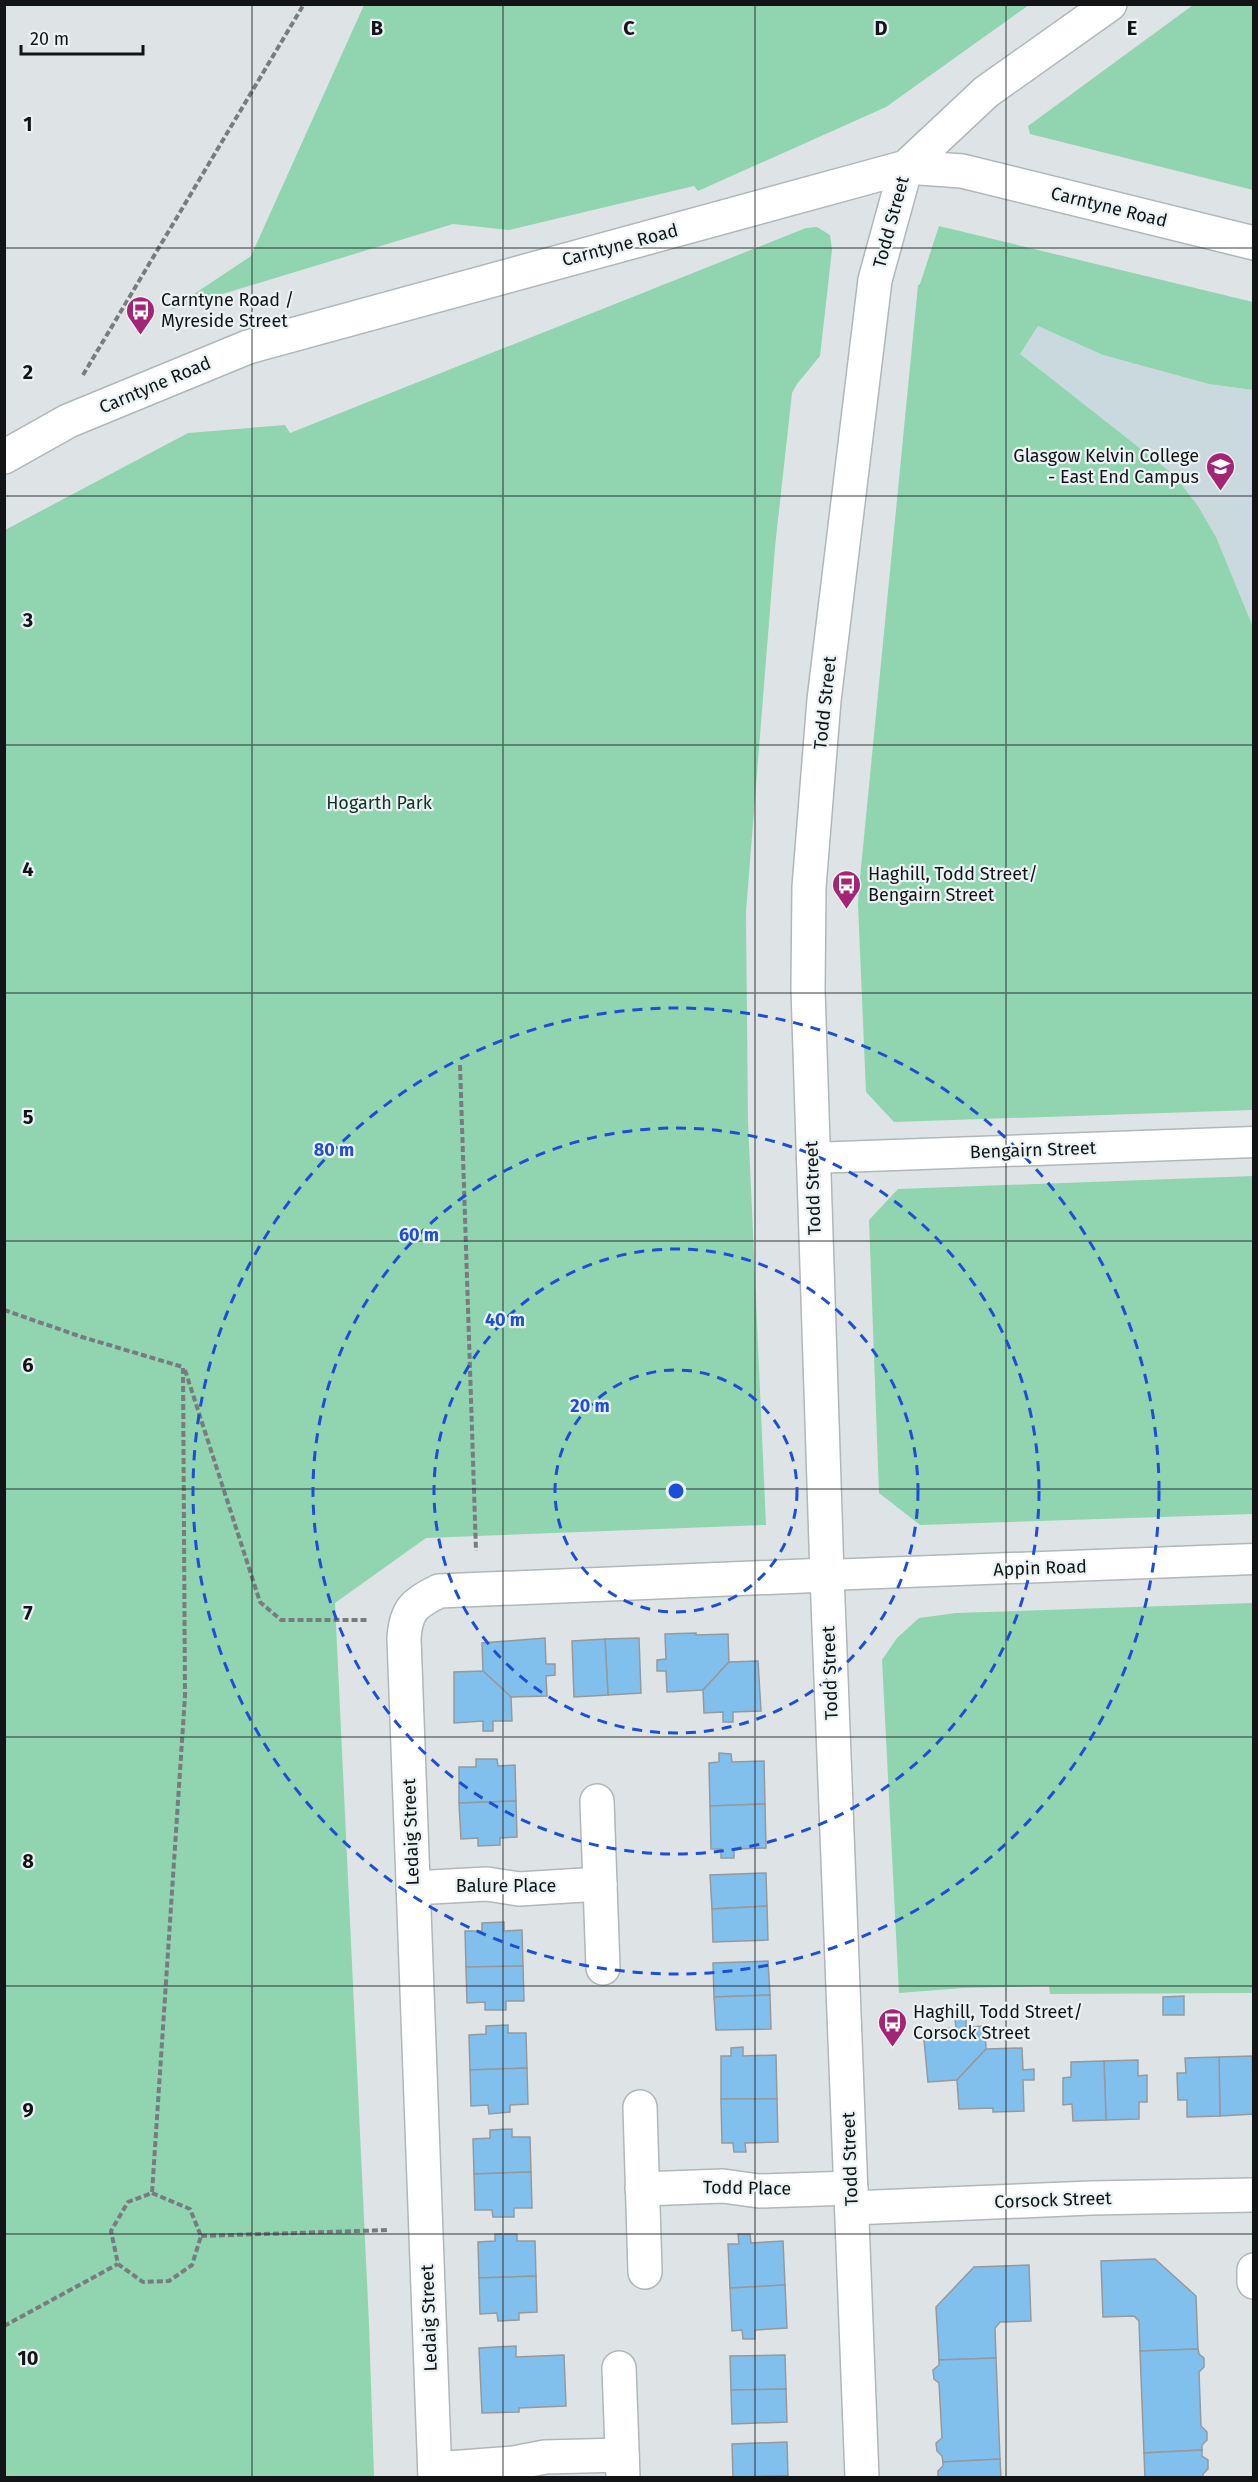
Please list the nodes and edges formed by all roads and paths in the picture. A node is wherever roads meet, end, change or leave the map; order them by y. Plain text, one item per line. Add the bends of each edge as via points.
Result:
1 (304, 4) edge
2 (1110, 4) edge
3 (906, 167) junction
4 (1254, 243) edge
5 (68, 421) junction
6 (4, 457) edge
7 (460, 1065) dead end
8 (1254, 1142) edge
9 (812, 1158) junction
10 (4, 1310) edge
11 (183, 1366) junction
12 (1254, 1559) edge
13 (827, 1575) junction
14 (477, 1588) junction
15 (405, 1620) junction
16 (597, 1801) dead end
17 (600, 1884) junction
18 (412, 1888) junction
19 (603, 1968) dead end
20 (640, 2107) dead end
21 (642, 2189) junction
22 (152, 2193) junction
23 (1254, 2195) edge
24 (851, 2198) junction
25 (426, 2229) junction
26 (201, 2236) junction
27 (118, 2264) junction
28 (1254, 2271) edge
29 (645, 2272) dead end
30 (1254, 2282) edge
31 (4, 2326) edge
32 (619, 2368) dead end
33 (622, 2466) edge
34 (435, 2473) edge
35 (862, 2478) edge

1 - 5 path via 85,368
2 - 3 street, Todd Street via 986,92
3 - 4 street, Carntyne Road via 962,171
3 - 5 street, Carntyne Road via 248,346
3 - 9 street, Todd Street via 875,280 823,711 810,887
5 - 6 street, Carntyne Road
7 - 14 path
8 - 9 street, Bengairn Street
9 - 13 street, Todd Street
10 - 11 path
11 - 15 path via 260,1602 281,1620
11 - 22 path via 185,1696
12 - 13 street, Appin Road
13 - 14 street
13 - 24 street, Todd Street
14 - 15 street via 439,1591 417,1602
15 - 18 street, Ledaig Street
16 - 17 street
17 - 18 street, Balure Place via 519,1889 487,1884
17 - 19 street
18 - 25 street, Ledaig Street
20 - 21 street
21 - 24 street, Todd Place via 723,2186
21 - 29 street
22 - 26 path via 190,2209
22 - 27 path via 128,2202 111,2231
23 - 24 street, Corsock Street
24 - 35 street, Todd Street
25 - 26 path
25 - 34 street, Ledaig Street
26 - 27 path via 192,2265 169,2281 143,2282
27 - 31 path
28 - 30 street
32 - 33 street
33 - 34 street via 545,2457

